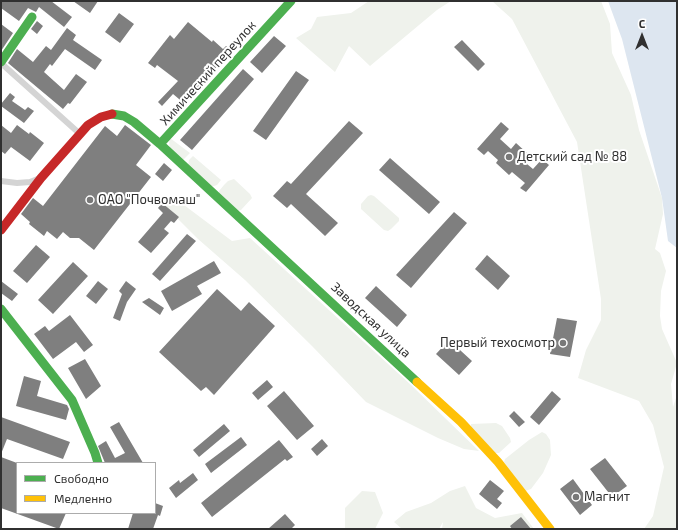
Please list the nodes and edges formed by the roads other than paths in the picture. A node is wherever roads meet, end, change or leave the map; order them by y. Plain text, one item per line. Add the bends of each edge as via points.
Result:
1 (291, 1) edge
2 (32, 17) dead end
3 (1, 63) edge
4 (80, 134) junction
5 (160, 144) junction
6 (42, 178) junction
7 (1, 181) edge
8 (1, 230) edge
9 (1, 309) edge
10 (98, 462) edge
11 (550, 529) edge

1 - 5 street, Химический переулок
2 - 3 street
3 - 4 street
4 - 5 street, Заводская улица via 100,117 112,114 124,116 134,122
4 - 6 street, Заводская улица
5 - 11 street, Заводская улица via 461,422 498,462
6 - 7 street via 17,183
6 - 8 street, Заводская улица
9 - 10 street via 72,400

